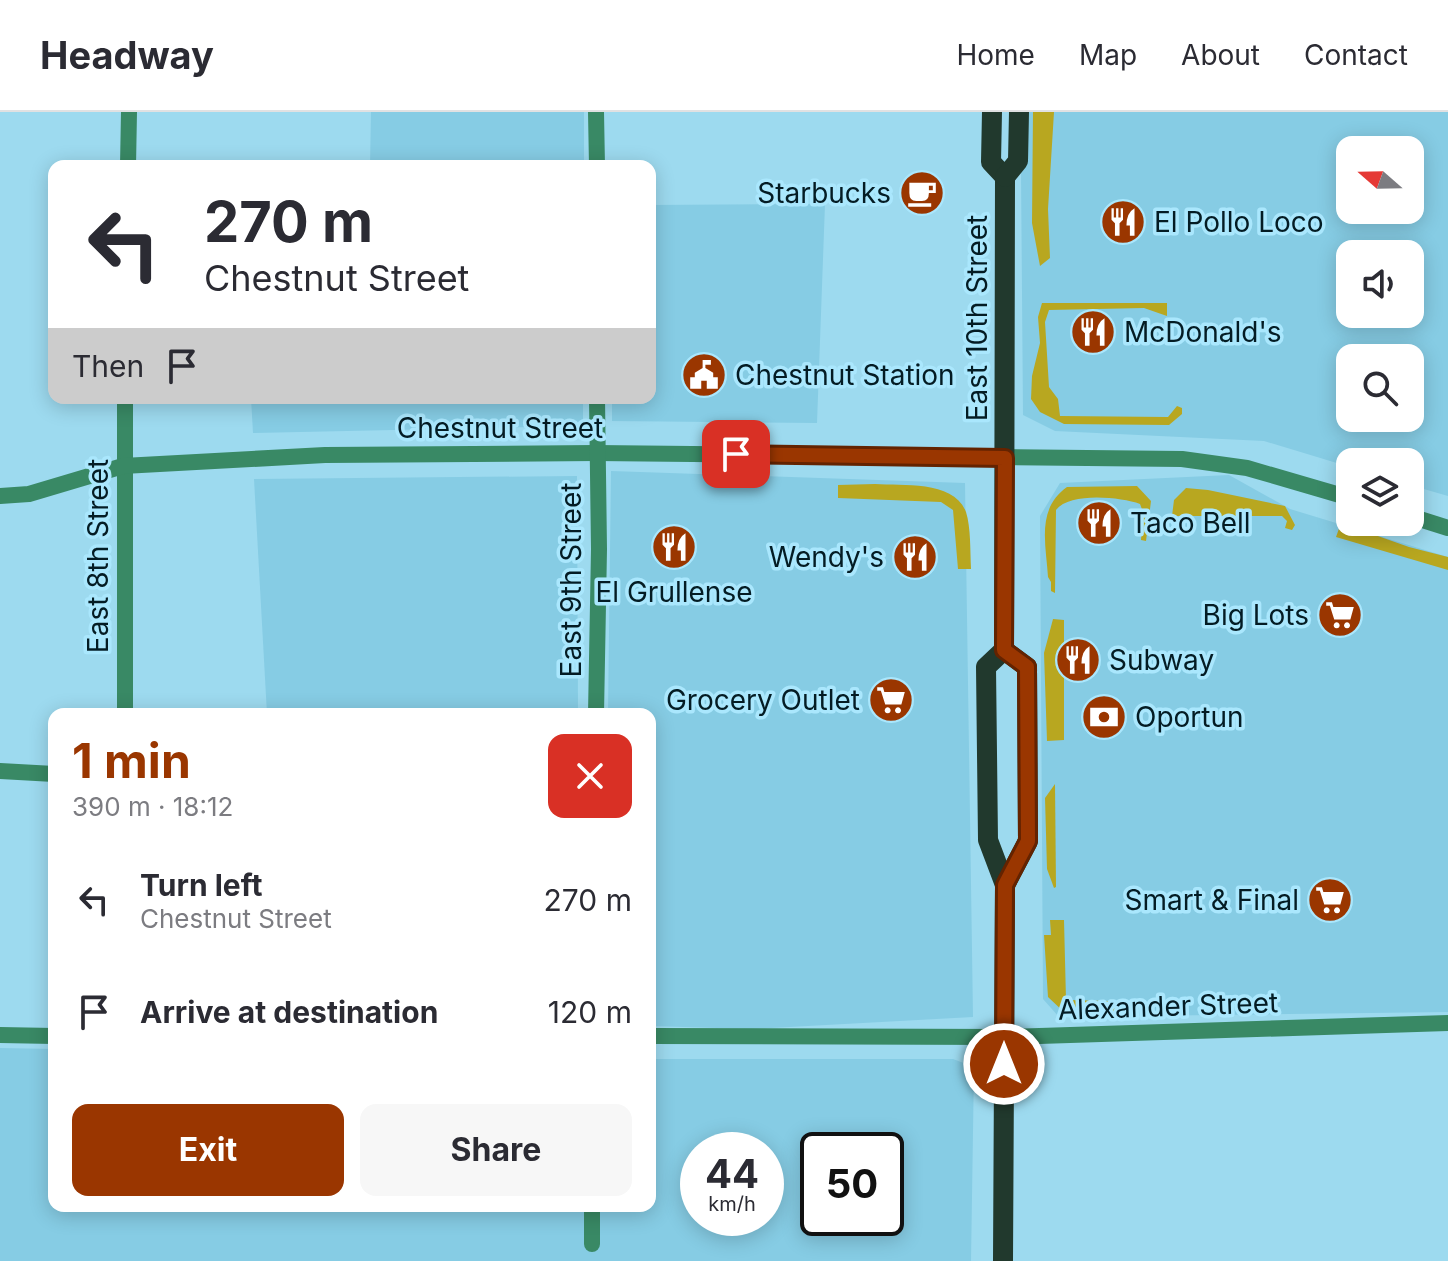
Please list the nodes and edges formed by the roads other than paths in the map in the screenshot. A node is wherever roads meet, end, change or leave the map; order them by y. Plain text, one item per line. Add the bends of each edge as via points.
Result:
1 (129, 112) edge
2 (596, 112) edge
3 (992, 112) edge
4 (1019, 112) edge
5 (128, 160) edge
6 (597, 160) edge
7 (1005, 177) junction
8 (125, 404) edge
9 (597, 404) edge
10 (596, 453) junction
11 (1005, 458) junction
12 (123, 466) junction
13 (1336, 494) edge
14 (0, 496) edge
15 (1424, 520) edge
16 (1448, 528) edge
17 (1004, 650) junction
18 (125, 708) edge
19 (596, 708) edge
20 (0, 771) edge
21 (48, 774) edge
22 (1005, 885) junction
23 (1448, 1023) edge
24 (0, 1035) edge
25 (48, 1036) edge
26 (656, 1036) edge
27 (1005, 1037) junction
28 (592, 1212) edge
29 (592, 1244) dead end
30 (1003, 1261) edge

1 - 5 street
2 - 6 street
3 - 7 main road, East 10th Street via 991,162
4 - 7 main road, East 10th Street via 1018,161
7 - 11 main road, East 10th Street
8 - 12 street, East 8th Street
9 - 10 street, East 9th Street
10 - 11 street, Chestnut Street
10 - 12 street, Chestnut Street via 325,455
10 - 19 street, East 9th Street
11 - 13 street, Chestnut Street via 1202,460
11 - 17 main road, East 10th Street
12 - 14 street, Chestnut Street via 29,494
12 - 18 street, East 8th Street
15 - 16 street
17 - 22 main road, East 10th Street via 986,667 988,840
17 - 22 main road, East 10th Street via 1027,667 1028,826 1028,841
20 - 21 street
22 - 27 main road, East 10th Street
23 - 27 street, Alexander Street
24 - 25 street
26 - 27 street, Alexander Street
27 - 30 main road, East 10th Street
28 - 29 street

